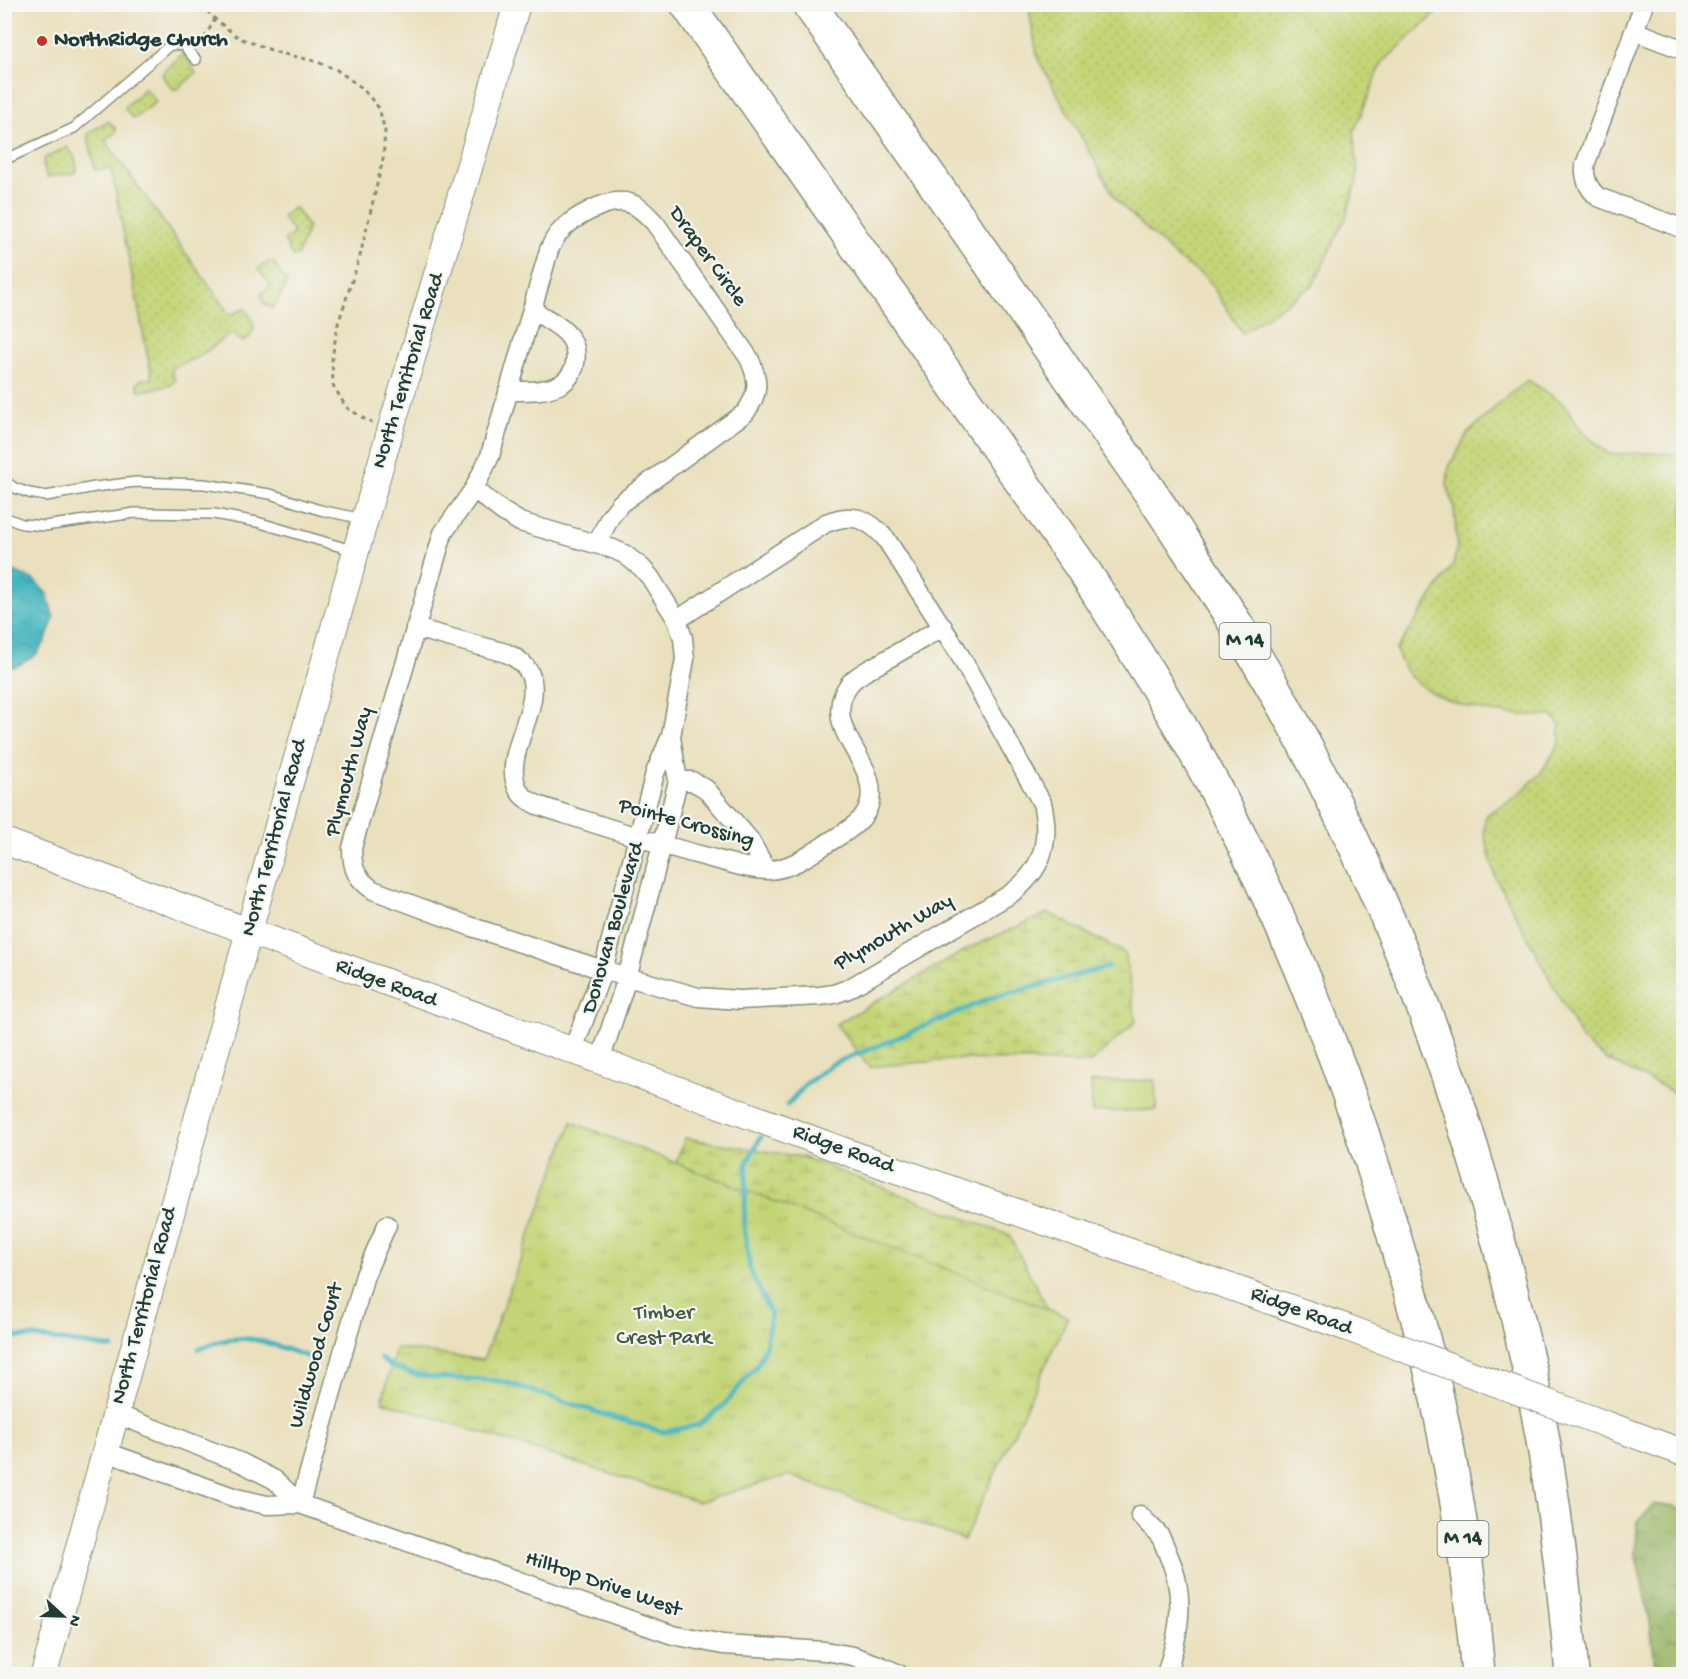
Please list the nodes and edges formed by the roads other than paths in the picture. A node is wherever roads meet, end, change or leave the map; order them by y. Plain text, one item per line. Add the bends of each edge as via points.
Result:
1 (517, 4) edge
2 (687, 4) edge
3 (809, 4) edge
4 (1644, 4) edge
5 (1634, 31) junction
6 (1683, 50) edge
7 (196, 60) road end
8 (4, 160) edge
9 (1683, 229) edge
10 (532, 310) junction
11 (508, 391) junction
12 (4, 481) edge
13 (474, 489) junction
14 (4, 517) edge
15 (365, 519) junction
16 (597, 544) junction
17 (356, 551) junction
18 (677, 620) junction
19 (943, 627) junction
20 (415, 628) junction
21 (671, 736) junction
22 (678, 781) junction
23 (638, 838) junction
24 (4, 841) edge
25 (662, 845) junction
26 (766, 869) junction
27 (249, 933) junction
28 (603, 970) junction
29 (627, 978) junction
30 (572, 1052) junction
31 (600, 1061) junction
32 (387, 1225) dead end
33 (116, 1414) junction
34 (106, 1452) junction
35 (1683, 1453) edge
36 (300, 1504) junction
37 (1140, 1515) dead end
38 (44, 1674) edge
39 (899, 1674) edge
40 (1166, 1674) edge
41 (1478, 1674) edge
42 (1572, 1674) edge

1 - 15 street, North Territorial Road
2 - 41 highway, M 14 via 1082,568 1183,730 1259,876 1349,1092 1407,1282 1433,1378 1459,1513
3 - 42 highway, M 14 via 1183,540 1291,719 1369,877 1437,1043 1487,1193 1530,1369 1553,1504
4 - 5 street
5 - 6 street
5 - 9 street via 1585,174 1598,197
7 - 8 lane via 183,45 170,45 74,128
10 - 11 street, Draper Circle
10 - 11 street via 562,327 573,340 577,356 572,374 562,384 545,390
10 - 16 street, Draper Circle via 549,250 560,232 604,204 629,203 655,223 756,372 756,394 745,413 621,503
11 - 13 street, Draper Circle via 490,456
12 - 15 lane via 22,491 46,496 136,482 204,484 270,494
13 - 16 street, Donovan Boulevard via 520,522
13 - 20 street, Plymouth Way via 443,533
14 - 17 lane via 45,526 135,513 214,514 257,522
15 - 17 street, North Territorial Road
16 - 18 street, Donovan Boulevard via 624,554 641,567
17 - 27 street, North Territorial Road
18 - 19 street, Plymouth Way via 826,523 849,517 876,528 886,539
18 - 21 street, Donovan Boulevard via 685,659
19 - 26 street, Pointe Crossing via 855,678 844,693 841,724 867,773 872,791 870,804 858,822 796,862
19 - 29 street, Plymouth Way via 1042,803 1045,844 1027,880 999,901 834,994 740,1000 698,997
20 - 23 street, Pointe Crossing via 506,653 522,663 530,674 532,700 513,767 514,780 526,799
20 - 28 street, Plymouth Way via 352,849 357,875 373,890
21 - 22 street, Donovan Boulevard
21 - 23 street, Donovan Boulevard via 655,772
22 - 25 street, Donovan Boulevard
22 - 26 street via 706,789 749,839
23 - 25 street, Pointe Crossing
23 - 28 street, Donovan Boulevard
24 - 27 street, Ridge Road
25 - 26 street, Pointe Crossing via 748,868
25 - 29 street, Donovan Boulevard
27 - 30 street, Ridge Road
27 - 33 street, North Territorial Road
28 - 29 street, Plymouth Way
28 - 30 street, Donovan Boulevard
29 - 31 street, Donovan Boulevard
30 - 31 street, Ridge Road
31 - 35 street, Ridge Road, bridge via 1345,1327
32 - 36 street, Wildwood Court via 365,1275
33 - 34 street, North Territorial Road
33 - 36 street, Hilltop Drive West via 242,1463 275,1480
34 - 36 street, Hilltop Drive West via 236,1498 267,1505
34 - 38 street, North Territorial Road
36 - 39 street, Hilltop Drive West via 673,1635 723,1645 825,1651 853,1656
37 - 40 street via 1161,1537 1179,1585 1178,1630

